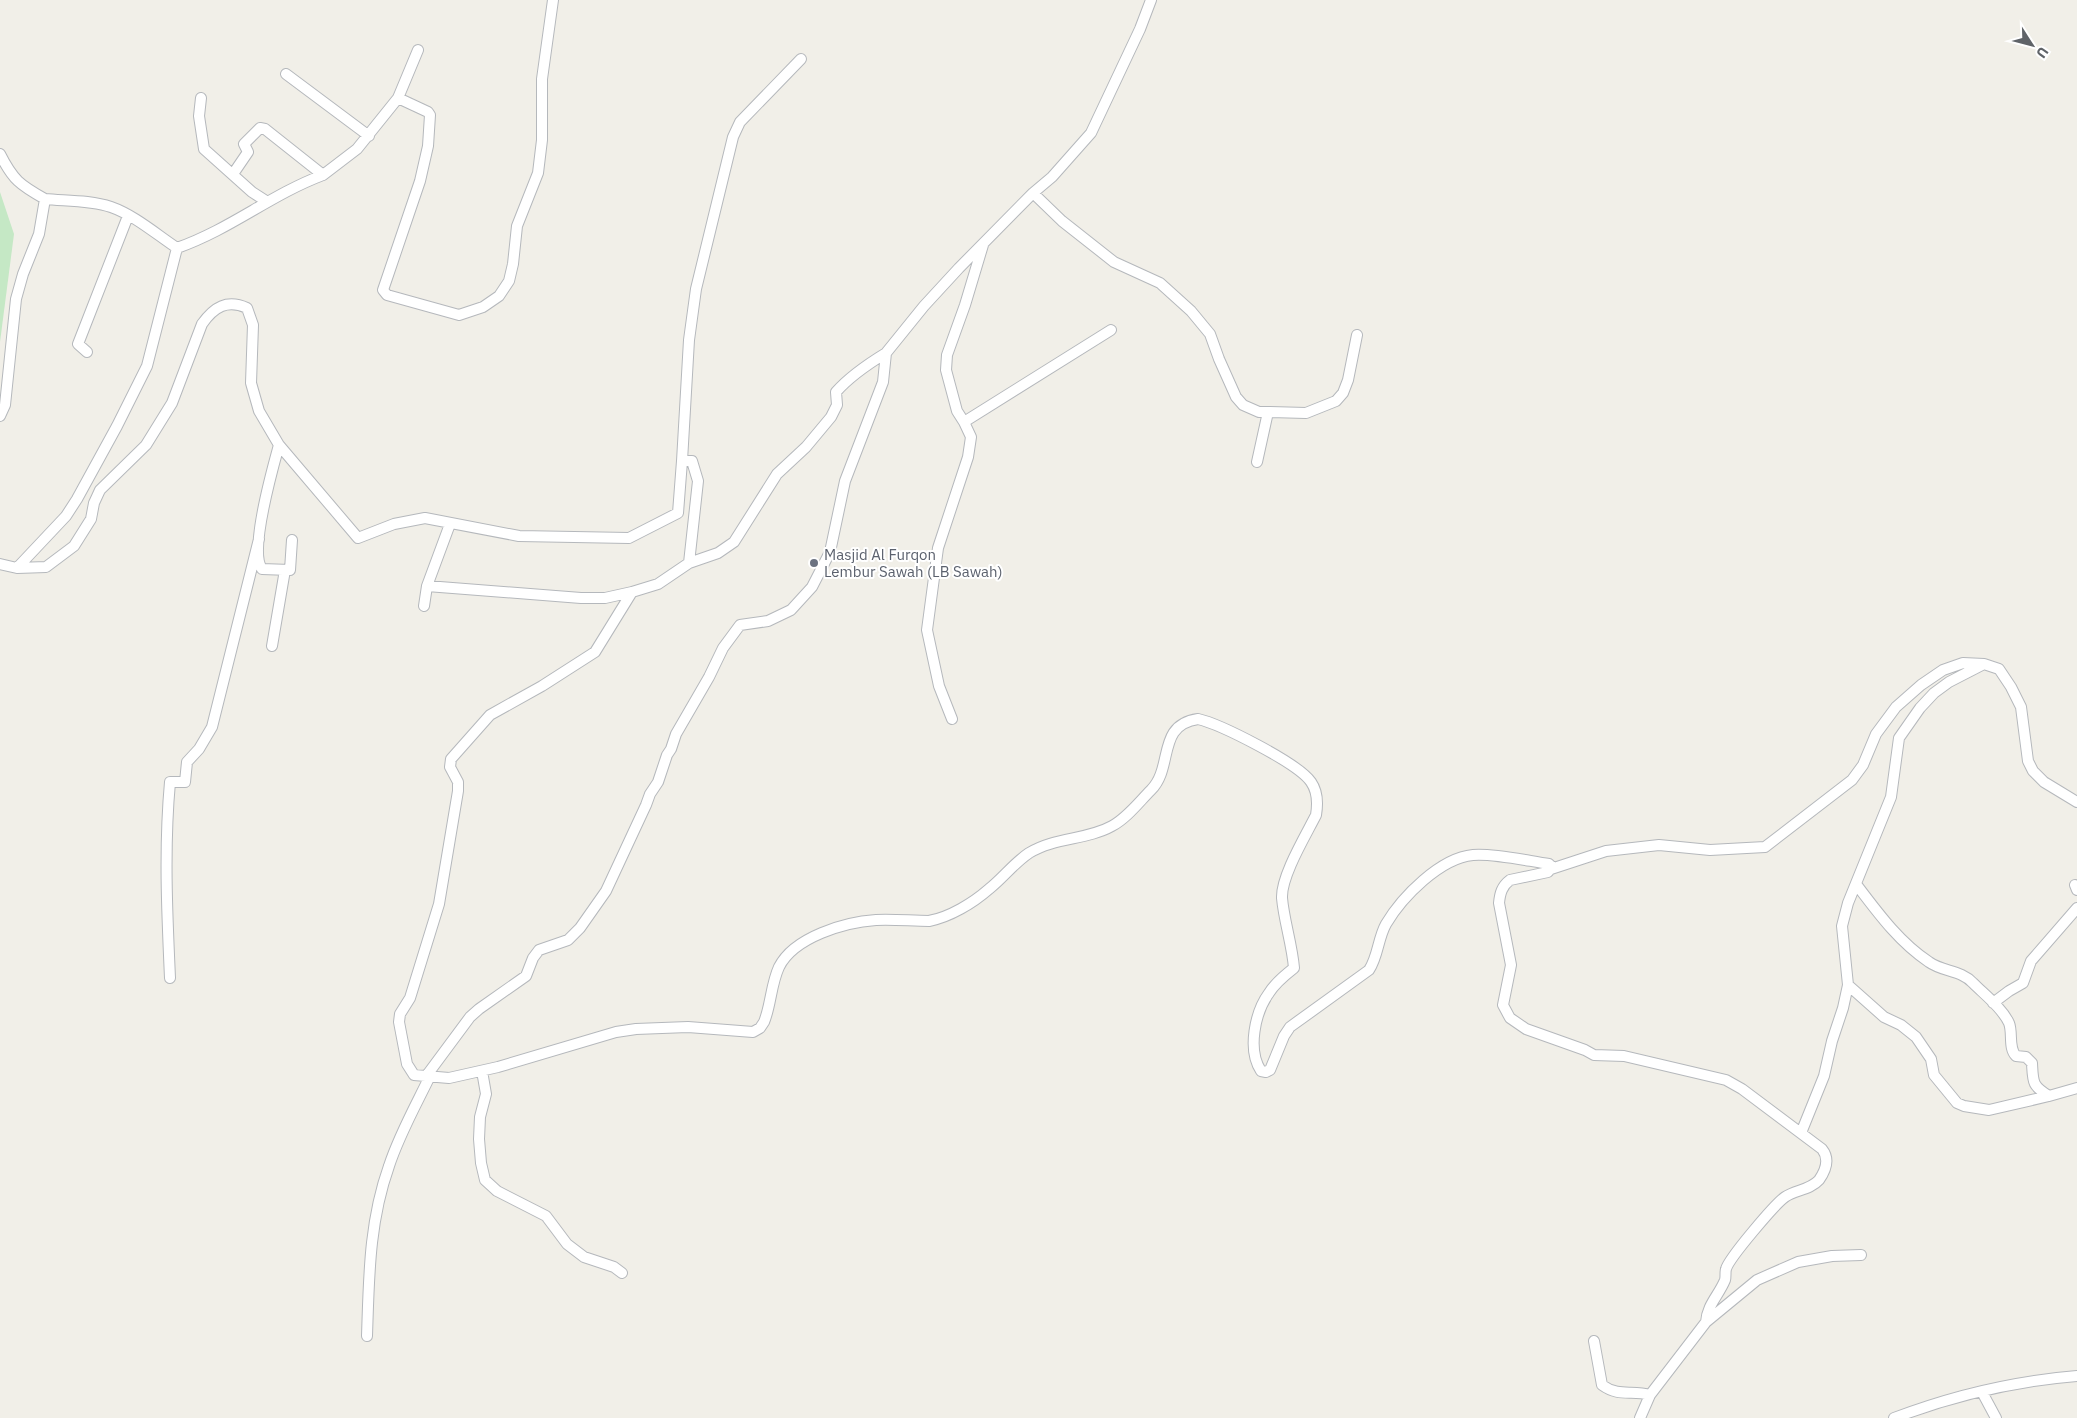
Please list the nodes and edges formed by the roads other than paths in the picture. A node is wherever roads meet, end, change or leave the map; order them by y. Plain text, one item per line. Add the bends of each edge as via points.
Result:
1 (553, 0) edge
2 (1151, 0) edge
3 (418, 50) dead end
4 (801, 59) dead end
5 (286, 74) dead end
6 (201, 98) dead end
7 (398, 98) junction
8 (368, 136) junction
9 (0, 154) edge
10 (233, 174) junction
11 (323, 175) junction
12 (1033, 193) junction
13 (45, 198) junction
14 (266, 201) junction
15 (128, 216) junction
16 (983, 244) junction
17 (177, 248) junction
18 (1111, 330) dead end
19 (1357, 335) dead end
20 (87, 352) dead end
21 (886, 353) junction
22 (1268, 412) junction
23 (0, 416) edge
24 (964, 422) junction
25 (279, 444) junction
26 (682, 461) junction
27 (1257, 462) dead end
28 (450, 524) junction
29 (259, 539) junction
30 (292, 540) dead end
31 (39, 547) junction
32 (689, 563) junction
33 (0, 564) edge
34 (46, 567) junction
35 (17, 568) junction
36 (285, 570) junction
37 (427, 586) junction
38 (632, 592) junction
39 (424, 606) dead end
40 (272, 646) dead end
41 (1984, 664) junction
42 (952, 719) dead end
43 (2077, 802) edge
44 (1551, 869) junction
45 (1856, 884) junction
46 (2077, 908) edge
47 (170, 978) dead end
48 (1848, 984) junction
49 (1993, 1003) junction
50 (482, 1071) junction
51 (428, 1076) junction
52 (2077, 1088) edge
53 (2049, 1096) junction
54 (1801, 1133) junction
55 (1861, 1255) dead end
56 (622, 1274) dead end
57 (1706, 1322) junction
58 (367, 1336) dead end
59 (1594, 1341) dead end
60 (2077, 1376) edge
61 (1982, 1392) junction
62 (1650, 1395) junction
63 (1640, 1418) edge
64 (1894, 1418) edge
65 (1996, 1418) edge

1 - 7 street via 542,79 542,140 538,173 517,226 509,281 499,296 483,307 459,316 384,292 428,146 430,115
2 - 12 street via 1091,133 1062,167
3 - 7 street
4 - 26 street via 740,122 733,137 696,289 689,340
5 - 8 street
6 - 10 street via 198,116 204,149
7 - 8 street
8 - 11 street via 357,149
9 - 13 street via 9,173 23,187
10 - 11 street via 248,152 245,143 263,128
10 - 14 street
11 - 14 street via 297,184
12 - 16 street
12 - 22 street via 1062,221 1114,262 1160,283 1191,311 1210,334 1236,397 1243,405
13 - 15 street via 97,204
13 - 23 street via 39,234 16,299 6,404
14 - 17 street via 213,234
15 - 17 street
15 - 20 street via 78,344
16 - 21 street via 924,306
16 - 24 street via 947,355 946,370 957,412
17 - 31 street via 146,366 77,499
18 - 24 street
19 - 22 street via 1348,380 1336,401 1306,414
21 - 32 street via 836,392 837,405 831,417 777,474 734,542 718,553
21 - 51 street via 883,382 846,481 830,552 812,587 791,610 768,621 740,625 723,648 676,734 658,782 600,901 568,940 539,950 526,976 470,1017
22 - 27 street
24 - 42 street via 971,437 968,457 938,548 927,630 939,686
25 - 28 street via 358,538 394,524 425,518
25 - 29 street
25 - 34 street via 259,411 251,383 251,316 247,308 239,304 220,305 202,324 172,403 158,427 135,458 100,490 91,519 74,546
26 - 28 street via 678,514 630,538 519,536
26 - 32 street via 692,461 698,481
28 - 37 street
29 - 36 street via 262,569
29 - 47 street via 212,727 199,749 186,762 184,782 170,782 166,826
30 - 36 street via 290,570
31 - 34 street
31 - 35 street
32 - 38 street via 658,584
33 - 35 street
34 - 35 street
36 - 40 street
37 - 38 street via 581,598 605,598
37 - 39 street
38 - 51 street via 596,652 490,714 451,759 450,767 458,791 439,904 410,998 399,1022 409,1069 414,1075
41 - 43 street via 1999,669 2011,686 2020,707 2028,760 2033,771 2044,782
41 - 44 street via 1963,664 1943,670 1920,685 1896,707 1876,734 1863,765 1852,780 1765,847 1710,850 1659,844 1606,851
41 - 45 street via 1934,693 1899,738 1891,798
44 - 50 street via 1549,864 1478,855 1450,862 1408,894 1397,908 1380,937 1374,963 1369,970 1290,1027 1270,1070 1263,1072 1255,1056 1254,1036 1264,1000 1294,968 1283,888 1316,815 1316,793 1307,777 1291,763 1204,721 1190,721 1172,735 1163,772 1156,785 1112,826 1040,847 977,898 938,920 875,920 839,926 809,938 792,951 780,967 764,1022 753,1032 688,1027 636,1029
44 - 54 street via 1532,877 1510,880 1500,895 1511,965 1502,1000 1506,1015 1533,1032 1594,1055 1624,1056 1726,1080
45 - 48 street via 1842,926
45 - 49 street via 1889,928 1928,961 1941,969 1964,975
46 - 49 street via 2031,962 2022,983
48 - 53 street via 1884,1018 1901,1025 1916,1038 1930,1059 1939,1084 1957,1103 1990,1110
48 - 54 street via 1824,1076
49 - 53 street via 2008,1022 2013,1053 2030,1061 2035,1085
50 - 51 street via 449,1078
50 - 56 street via 486,1094 479,1139 484,1180 497,1192 546,1216 567,1244 584,1256 614,1267
51 - 58 street via 389,1166 379,1205 370,1250
52 - 53 street
54 - 57 street via 1826,1154 1822,1176 1811,1186 1786,1196 1734,1256 1726,1269 1726,1279 1707,1312
55 - 57 street via 1798,1262 1757,1280
57 - 62 street
59 - 62 street via 1602,1385 1619,1394
60 - 61 street
61 - 64 street via 1934,1403
61 - 65 street
62 - 63 street

